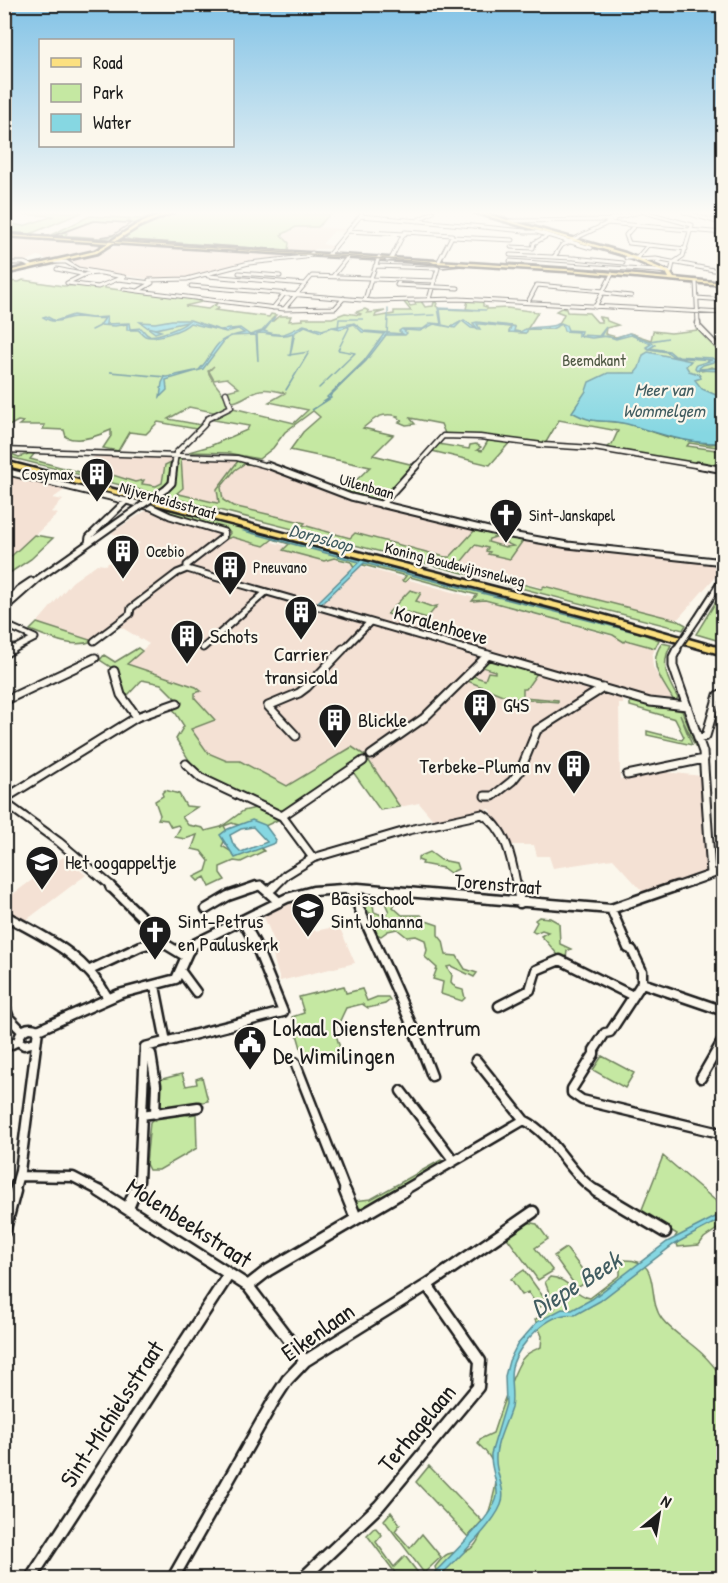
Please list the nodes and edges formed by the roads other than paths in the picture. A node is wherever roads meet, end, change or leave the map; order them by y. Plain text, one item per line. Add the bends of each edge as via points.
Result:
1 (148, 286) edge
2 (190, 286) edge
3 (201, 286) edge
4 (303, 286) edge
5 (369, 286) edge
6 (412, 286) edge
7 (537, 286) edge
8 (547, 286) edge
9 (606, 286) edge
10 (696, 286) edge
11 (431, 287) junction
12 (559, 287) joint
13 (458, 288) dead end
14 (124, 289) dead end
15 (138, 291) junction
16 (603, 292) junction
17 (285, 293) junction
18 (296, 294) junction
19 (179, 296) junction
20 (631, 296) dead end
21 (344, 298) junction
22 (697, 298) junction
23 (429, 299) junction
24 (723, 300) edge
25 (363, 301) junction
26 (528, 302) junction
27 (341, 303) junction
28 (595, 307) junction
29 (273, 308) junction
30 (284, 309) junction
31 (699, 312) junction
32 (723, 313) edge
33 (723, 353) edge
34 (226, 393) dead end
35 (4, 450) edge
36 (175, 454) junction
37 (4, 458) edge
38 (4, 463) edge
39 (723, 470) edge
40 (4, 471) edge
41 (125, 502) junction
42 (381, 505) junction
43 (88, 543) junction
44 (723, 562) edge
45 (187, 569) junction
46 (723, 577) edge
47 (265, 592) junction
48 (6, 608) edge
49 (370, 622) junction
50 (4, 624) edge
51 (94, 641) dead end
52 (723, 646) edge
53 (203, 648) dead end
54 (723, 652) edge
55 (4, 654) edge
56 (488, 655) junction
57 (95, 658) dead end
58 (114, 671) dead end
59 (603, 688) junction
60 (718, 695) dead end
61 (4, 702) edge
62 (177, 703) dead end
63 (687, 706) junction
64 (137, 717) junction
65 (296, 736) dead end
66 (699, 739) junction
67 (371, 755) dead end
68 (704, 759) junction
69 (363, 761) dead end
70 (186, 764) dead end
71 (627, 775) dead end
72 (485, 795) dead end
73 (4, 800) edge
74 (282, 816) junction
75 (313, 858) junction
76 (723, 870) edge
77 (711, 874) junction
78 (351, 888) junction
79 (269, 891) junction
80 (279, 902) junction
81 (520, 903) junction
82 (206, 909) dead end
83 (611, 909) junction
84 (4, 915) edge
85 (242, 920) junction
86 (160, 941) junction
87 (185, 956) junction
88 (90, 970) junction
89 (182, 973) junction
90 (642, 983) junction
91 (155, 986) junction
92 (196, 992) dead end
93 (633, 996) junction
94 (108, 998) junction
95 (4, 1004) edge
96 (499, 1006) dead end
97 (723, 1011) edge
98 (38, 1030) junction
99 (22, 1031) junction
100 (723, 1039) edge
101 (18, 1041) junction
102 (166, 1042) junction
103 (31, 1043) junction
104 (4, 1048) edge
105 (151, 1054) dead end
106 (476, 1060) dead end
107 (296, 1062) dead end
108 (432, 1076) dead end
109 (701, 1078) dead end
110 (401, 1091) dead end
111 (198, 1107) dead end
112 (155, 1114) junction
113 (142, 1115) junction
114 (524, 1120) junction
115 (723, 1134) edge
116 (454, 1161) junction
117 (19, 1176) junction
118 (128, 1208) junction
119 (7, 1211) edge
120 (533, 1212) dead end
121 (356, 1218) junction
122 (4, 1232) edge
123 (665, 1232) dead end
124 (229, 1274) junction
125 (427, 1285) junction
126 (248, 1286) junction
127 (305, 1361) junction
128 (31, 1578) edge
129 (173, 1578) edge
130 (303, 1578) edge

1 - 15 street
2 - 19 street
3 - 17 street
4 - 18 street
5 - 25 street
6 - 11 street
7 - 26 street
8 - 12 street
9 - 16 street
10 - 22 street
11 - 13 street
11 - 23 street via 426,296
12 - 16 street
14 - 15 street
15 - 19 street
16 - 20 street
16 - 28 street
17 - 18 street
17 - 29 street
18 - 21 street
18 - 30 street
19 - 29 street
21 - 25 street
21 - 27 street
22 - 24 street
22 - 31 street
23 - 25 street
23 - 26 street
25 - 27 street
26 - 28 street
27 - 30 street via 333,308
28 - 31 street
29 - 30 street
31 - 32 street
31 - 33 street via 699,327
34 - 36 street via 230,408 207,419
35 - 36 street, Uilenbaan
36 - 42 street, Uilenbaan via 249,460
36 - 43 street, bridge via 172,483
37 - 52 highway, Koning Boudewijnsnelweg via 526,591
38 - 54 highway, Koning Boudewijnsnelweg
39 - 42 street via 597,448 443,436
40 - 41 street, Nijverheidsstraat
41 - 43 street via 88,537
41 - 45 street, Nijverheidsstraat via 224,532
42 - 44 street, Uilenbaan via 534,540
43 - 48 street via 39,578
45 - 47 street, Koralenhoeve
45 - 51 street, Nijverheidsstraat via 140,601 130,614
46 - 63 street, bridge via 678,647 672,666
47 - 49 street, Koralenhoeve
47 - 53 street
49 - 56 street, Koralenhoeve
49 - 65 street via 305,689 268,706
50 - 55 street via 35,638
56 - 59 street, Koralenhoeve
56 - 67 street via 424,718
57 - 61 street
58 - 64 street via 121,695
59 - 63 street, Koralenhoeve via 650,702
59 - 72 street via 537,730 516,776 493,796
60 - 66 street via 706,736
62 - 64 street
63 - 66 street
64 - 73 street
66 - 68 street
68 - 71 street
68 - 77 street
69 - 74 street
70 - 74 street via 201,778
73 - 86 street via 110,885 158,933
74 - 75 street
75 - 79 street
75 - 81 street via 482,814 491,818 508,848
76 - 77 street, Torenstraat
77 - 83 street, Torenstraat
78 - 80 street, Torenstraat via 304,892
78 - 81 street, Torenstraat
78 - 108 street via 413,1024
79 - 80 street
79 - 82 street via 260,885
80 - 85 street, Torenstraat
81 - 83 street, Torenstraat
83 - 90 street via 642,971
84 - 88 street via 56,944
85 - 87 street, Torenstraat via 194,944
85 - 102 street via 283,1012
86 - 87 street
86 - 88 street
87 - 89 street
88 - 94 street
89 - 91 street
89 - 92 street
90 - 93 street
90 - 97 street
91 - 94 street
91 - 102 street
93 - 96 street via 560,960 536,970 530,990
93 - 115 street via 610,1032 605,1032 572,1093 582,1100
94 - 98 street
95 - 99 street via 9,1018
98 - 99 street
98 - 103 street via 39,1037
99 - 101 street
100 - 109 street
101 - 103 street
101 - 104 street
102 - 113 street via 146,1047
103 - 117 street via 34,1071
105 - 112 street
106 - 114 street
107 - 121 street
110 - 116 street
111 - 112 street
112 - 113 street
113 - 118 street via 139,1181
114 - 116 street
114 - 123 street via 538,1127 585,1184
116 - 121 street
117 - 118 street, Molenbeekstraat via 73,1177
117 - 119 street
118 - 124 street, Molenbeekstraat
119 - 122 street
120 - 125 street, Eikenlaan
121 - 126 street
124 - 126 street, Molenbeekstraat
124 - 128 street, Sint-Michielsstraat
125 - 127 street, Eikenlaan
125 - 130 street, Terhagelaan via 480,1361 478,1387 379,1506
126 - 127 street, Molenbeekstraat
127 - 129 street, Eikenlaan via 274,1400

